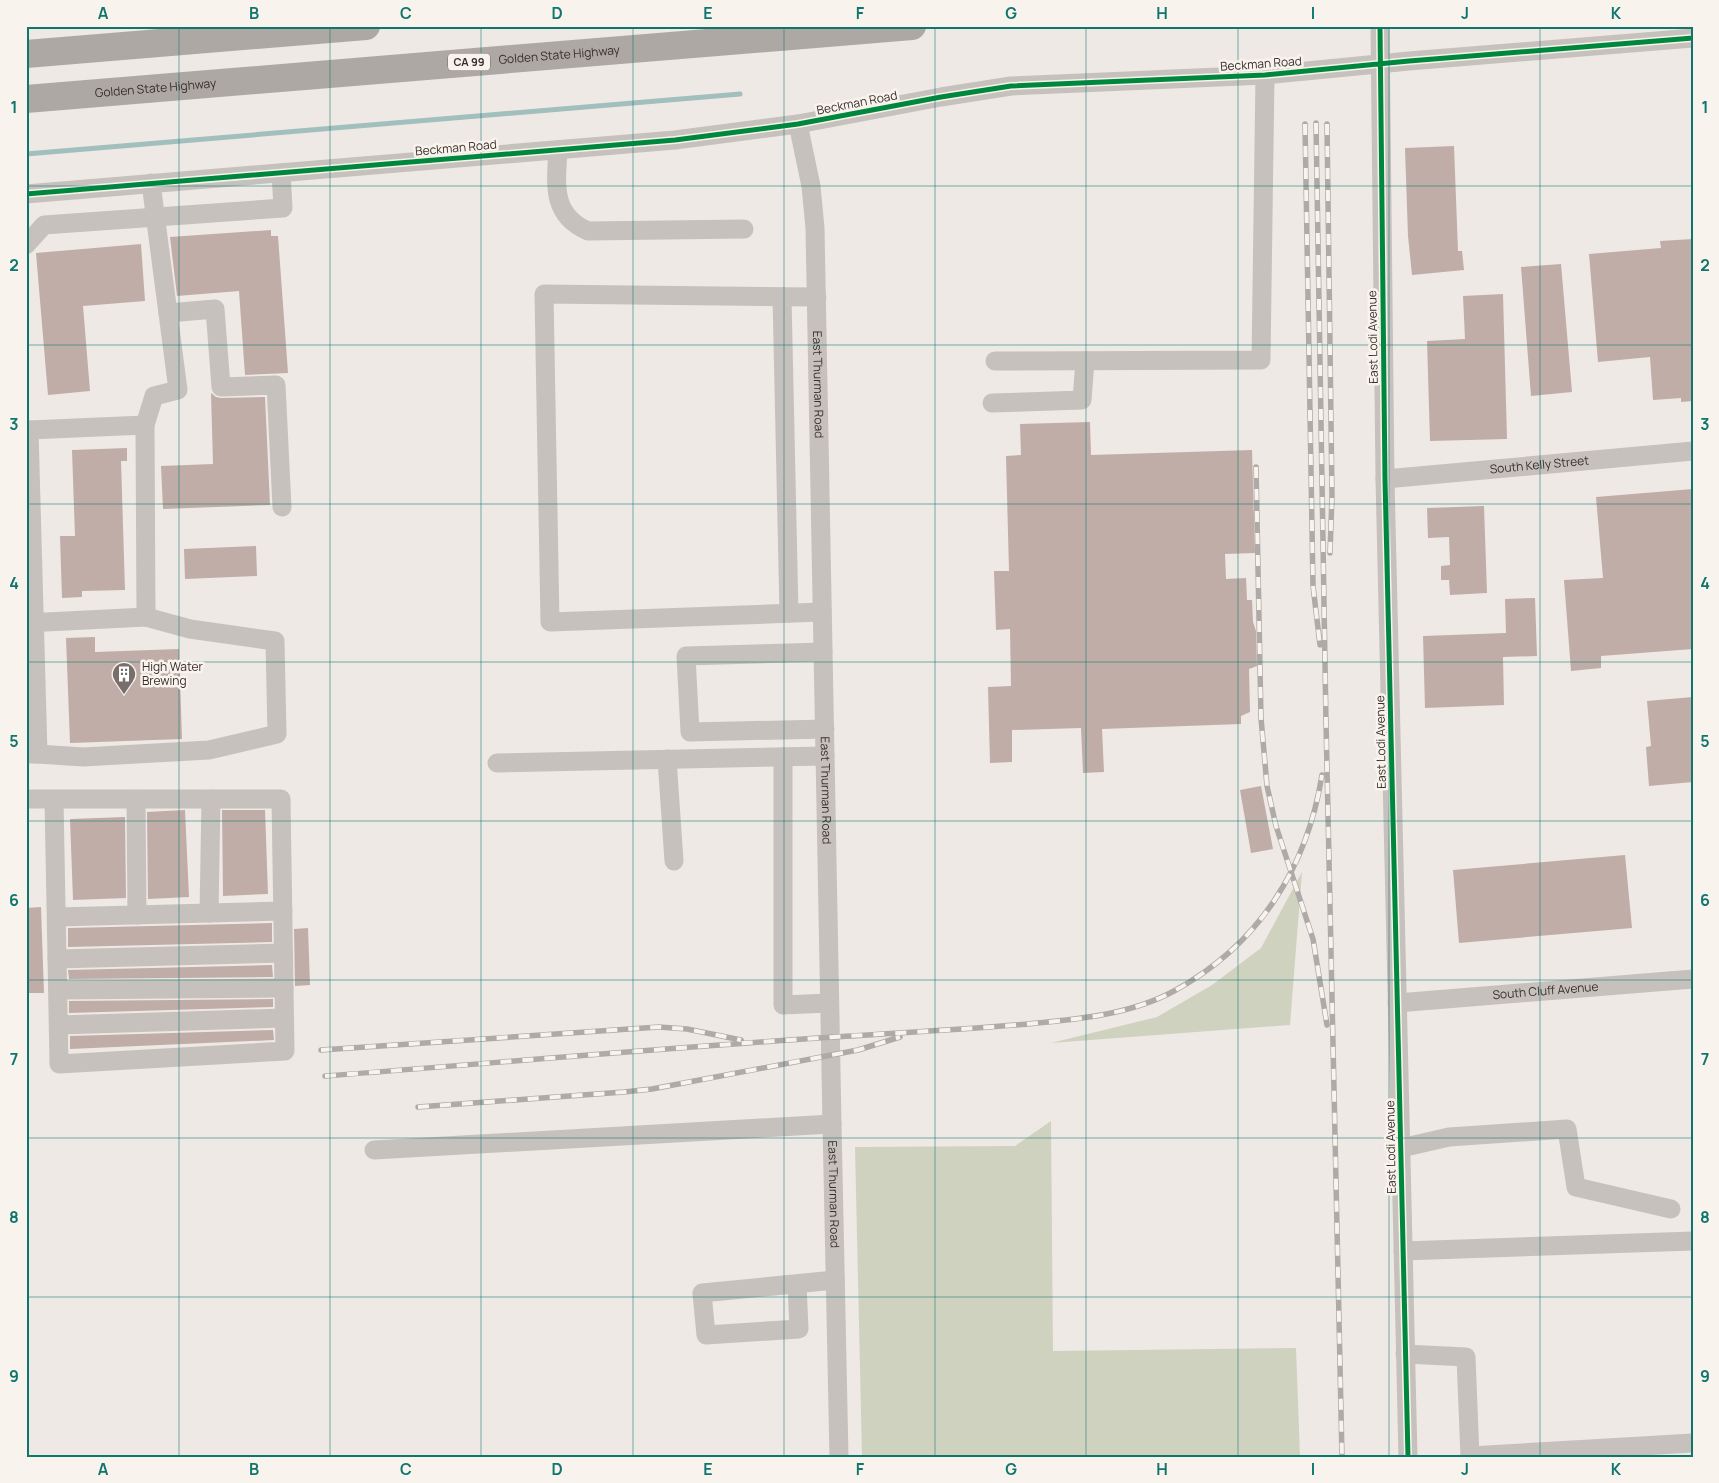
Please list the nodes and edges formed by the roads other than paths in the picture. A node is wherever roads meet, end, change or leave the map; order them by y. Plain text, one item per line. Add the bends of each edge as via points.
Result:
1 (366, 26) edge
2 (912, 26) edge
3 (1380, 30) edge
4 (1693, 38) edge
5 (26, 54) edge
6 (1380, 65) junction
7 (1265, 75) junction
8 (26, 99) edge
9 (798, 124) junction
10 (558, 150) junction
11 (281, 173) junction
12 (151, 183) junction
13 (26, 194) edge
14 (156, 216) junction
15 (744, 229) dead end
16 (26, 245) edge
17 (782, 297) junction
18 (817, 297) junction
19 (168, 313) junction
20 (995, 361) dead end
21 (1085, 361) junction
22 (992, 404) dead end
23 (145, 425) junction
24 (28, 430) edge
25 (1693, 452) edge
26 (1385, 479) junction
27 (282, 507) dead end
28 (822, 612) junction
29 (789, 613) junction
30 (146, 617) junction
31 (30, 623) edge
32 (823, 652) junction
33 (825, 729) junction
34 (32, 754) edge
35 (825, 756) junction
36 (783, 757) junction
37 (667, 760) junction
38 (497, 763) dead end
39 (54, 799) junction
40 (136, 799) junction
41 (211, 799) junction
42 (26, 800) edge
43 (674, 861) dead end
44 (283, 910) junction
45 (209, 913) junction
46 (137, 914) junction
47 (56, 917) junction
48 (283, 953) junction
49 (57, 959) junction
50 (1693, 979) edge
51 (284, 988) junction
52 (58, 990) junction
53 (829, 1003) junction
54 (1397, 1003) junction
55 (284, 1018) junction
56 (58, 1025) junction
57 (832, 1124) junction
58 (1401, 1148) junction
59 (374, 1150) dead end
60 (1671, 1210) dead end
61 (1693, 1241) edge
62 (1403, 1251) junction
63 (835, 1280) junction
64 (797, 1284) junction
65 (1405, 1354) junction
66 (1693, 1443) edge
67 (839, 1456) edge
68 (831, 1457) edge
69 (1408, 1457) edge
70 (1470, 1457) edge

1 - 5 highway
2 - 8 highway, Golden State Highway / CA 99
3 - 6 street, East Lodi Avenue
4 - 6 street, Beckman Road
6 - 7 street, Beckman Road
6 - 26 street, East Lodi Avenue
7 - 9 street, Beckman Road via 1011,86
7 - 21 street via 1261,360
9 - 10 street, Beckman Road via 685,139
9 - 18 street, East Thurman Road via 816,228
10 - 11 street, Beckman Road
10 - 15 street via 557,197 568,219 588,231
11 - 12 street, Beckman Road
11 - 14 street via 283,208
12 - 13 street, Beckman Road
12 - 14 street
14 - 16 street via 44,225
14 - 19 street
17 - 18 street
17 - 29 street
17 - 29 street via 544,294 550,622
18 - 28 street, East Thurman Road
19 - 23 street via 178,390 154,396
19 - 27 street via 215,310 221,387 276,384
20 - 21 street
21 - 22 street via 1082,400
23 - 24 street
23 - 30 street
24 - 31 street
25 - 26 street, South Kelly Street
26 - 54 street, East Lodi Avenue
28 - 29 street
28 - 32 street, East Thurman Road
30 - 31 street
30 - 34 street via 190,629 275,641 277,734 209,750 83,757
31 - 34 street
32 - 33 street, East Thurman Road
32 - 33 street via 686,656 690,732
33 - 35 street, East Thurman Road
35 - 36 street
35 - 53 street, East Thurman Road
36 - 37 street
36 - 53 street via 783,1005
37 - 38 street
37 - 43 street
39 - 40 street
39 - 42 street
39 - 47 street
40 - 41 street
40 - 46 street
41 - 44 street via 281,799
41 - 45 street
44 - 45 street
44 - 48 street
45 - 46 street
46 - 47 street
47 - 49 street
48 - 49 street
48 - 51 street
49 - 52 street
50 - 54 street, South Cluff Avenue
51 - 52 street
51 - 55 street
52 - 56 street
53 - 57 street, East Thurman Road
54 - 58 street, East Lodi Avenue
55 - 56 street
55 - 56 street via 285,1051 60,1064
57 - 59 street
57 - 63 street, East Thurman Road
58 - 60 street via 1449,1137 1567,1129 1576,1187
58 - 62 street, East Lodi Avenue
61 - 62 street
62 - 65 street, East Lodi Avenue
63 - 64 street
63 - 67 street, East Thurman Road
64 - 64 street via 799,1328 706,1335 702,1293
65 - 69 street, East Lodi Avenue
65 - 70 street via 1466,1357
66 - 70 street
67 - 68 street

